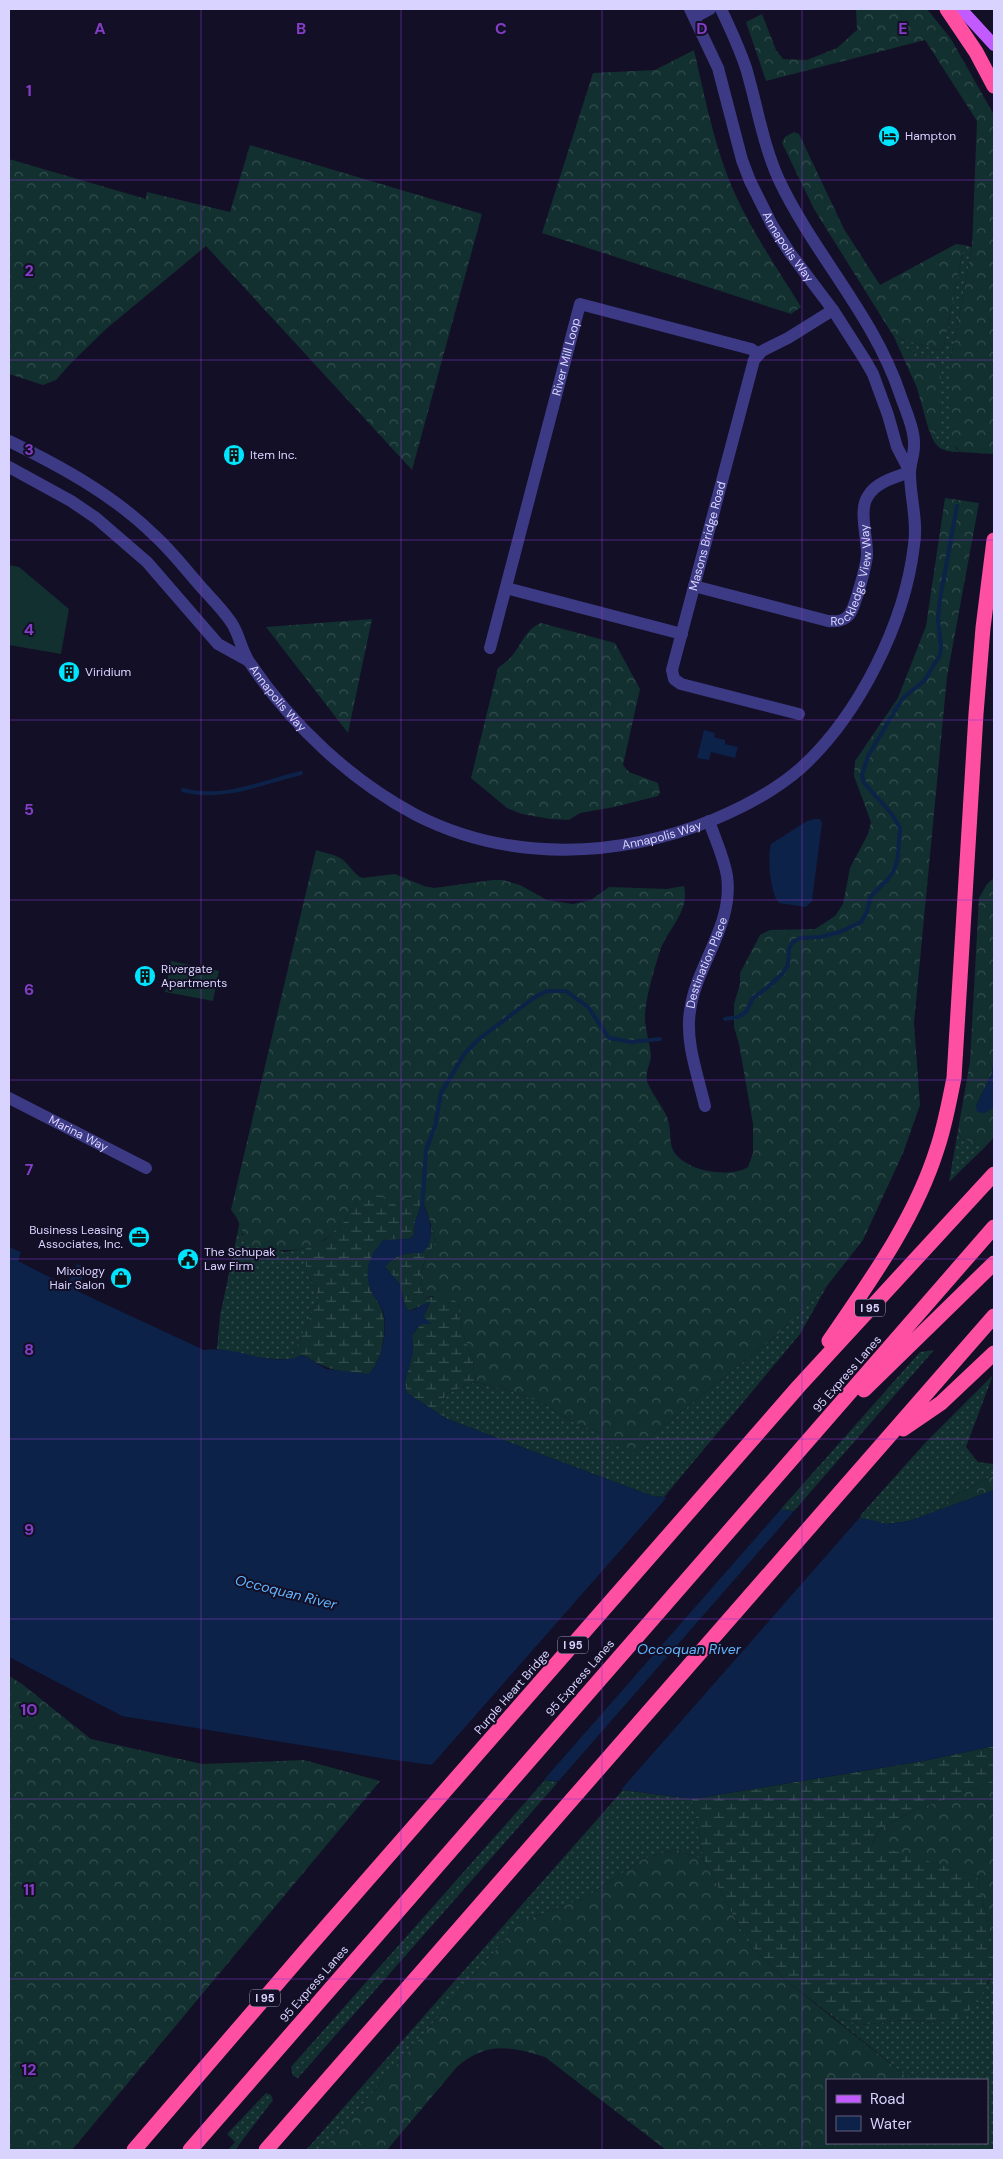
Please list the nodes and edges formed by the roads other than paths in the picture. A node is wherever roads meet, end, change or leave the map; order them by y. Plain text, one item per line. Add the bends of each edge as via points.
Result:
1 (710, 9) edge
2 (721, 9) edge
3 (947, 9) edge
4 (961, 9) edge
5 (692, 13) edge
6 (994, 45) edge
7 (994, 86) edge
8 (833, 310) junction
9 (758, 354) junction
10 (9, 441) edge
11 (9, 467) edge
12 (910, 472) junction
13 (994, 540) edge
14 (694, 586) junction
15 (506, 588) junction
16 (682, 634) junction
17 (490, 648) dead end
18 (247, 660) junction
19 (800, 714) dead end
20 (709, 821) junction
21 (9, 1098) edge
22 (705, 1106) dead end
23 (146, 1168) dead end
24 (994, 1174) edge
25 (994, 1227) edge
26 (994, 1264) edge
27 (994, 1316) edge
28 (994, 1353) edge
29 (799, 1386) junction
30 (884, 1443) junction
31 (806, 1444) junction
32 (284, 2129) junction
33 (134, 2150) edge
34 (190, 2150) edge
35 (266, 2150) edge
36 (271, 2150) edge

1 - 5 street
2 - 12 street, Annapolis Way via 745,65 767,148 790,203 864,320 899,390 915,443
3 - 7 highway
4 - 6 main road
5 - 8 street, Annapolis Way via 718,68 750,181 790,253
8 - 9 street
8 - 12 street, Annapolis Way via 873,374 897,447
9 - 14 street, Masons Bridge Road via 752,364
9 - 15 street, River Mill Loop via 751,349 580,304
10 - 18 street, Annapolis Way via 87,483 156,536 235,626
11 - 18 street, Annapolis Way via 96,518 146,562 218,644
12 - 14 street, Rockledge View Way via 878,485 866,499 866,565 852,609 843,619 828,621
12 - 20 street, Annapolis Way via 914,545 898,615 876,666 841,724 800,769 762,796
13 - 29 highway via 982,634 954,1069 946,1118 925,1182 909,1213 881,1263
14 - 16 street, Masons Bridge Road
15 - 16 street
15 - 17 street, River Mill Loop
16 - 19 street, Masons Bridge Road via 672,670 676,682
18 - 20 street, Annapolis Way via 289,712 338,762 400,806 460,834 502,845 573,851 648,840
20 - 22 street, Destination Place via 724,862 728,886 722,924 700,973 689,1014 694,1063
21 - 23 street, Marina Way
24 - 29 highway, I 95
25 - 31 highway, 95 Express Lanes
26 - 31 highway
27 - 30 highway
28 - 30 highway via 940,1403
29 - 33 highway, Purple Heart Bridge / I 95
30 - 32 highway
31 - 34 highway, 95 Express Lanes
32 - 35 highway
32 - 36 highway

